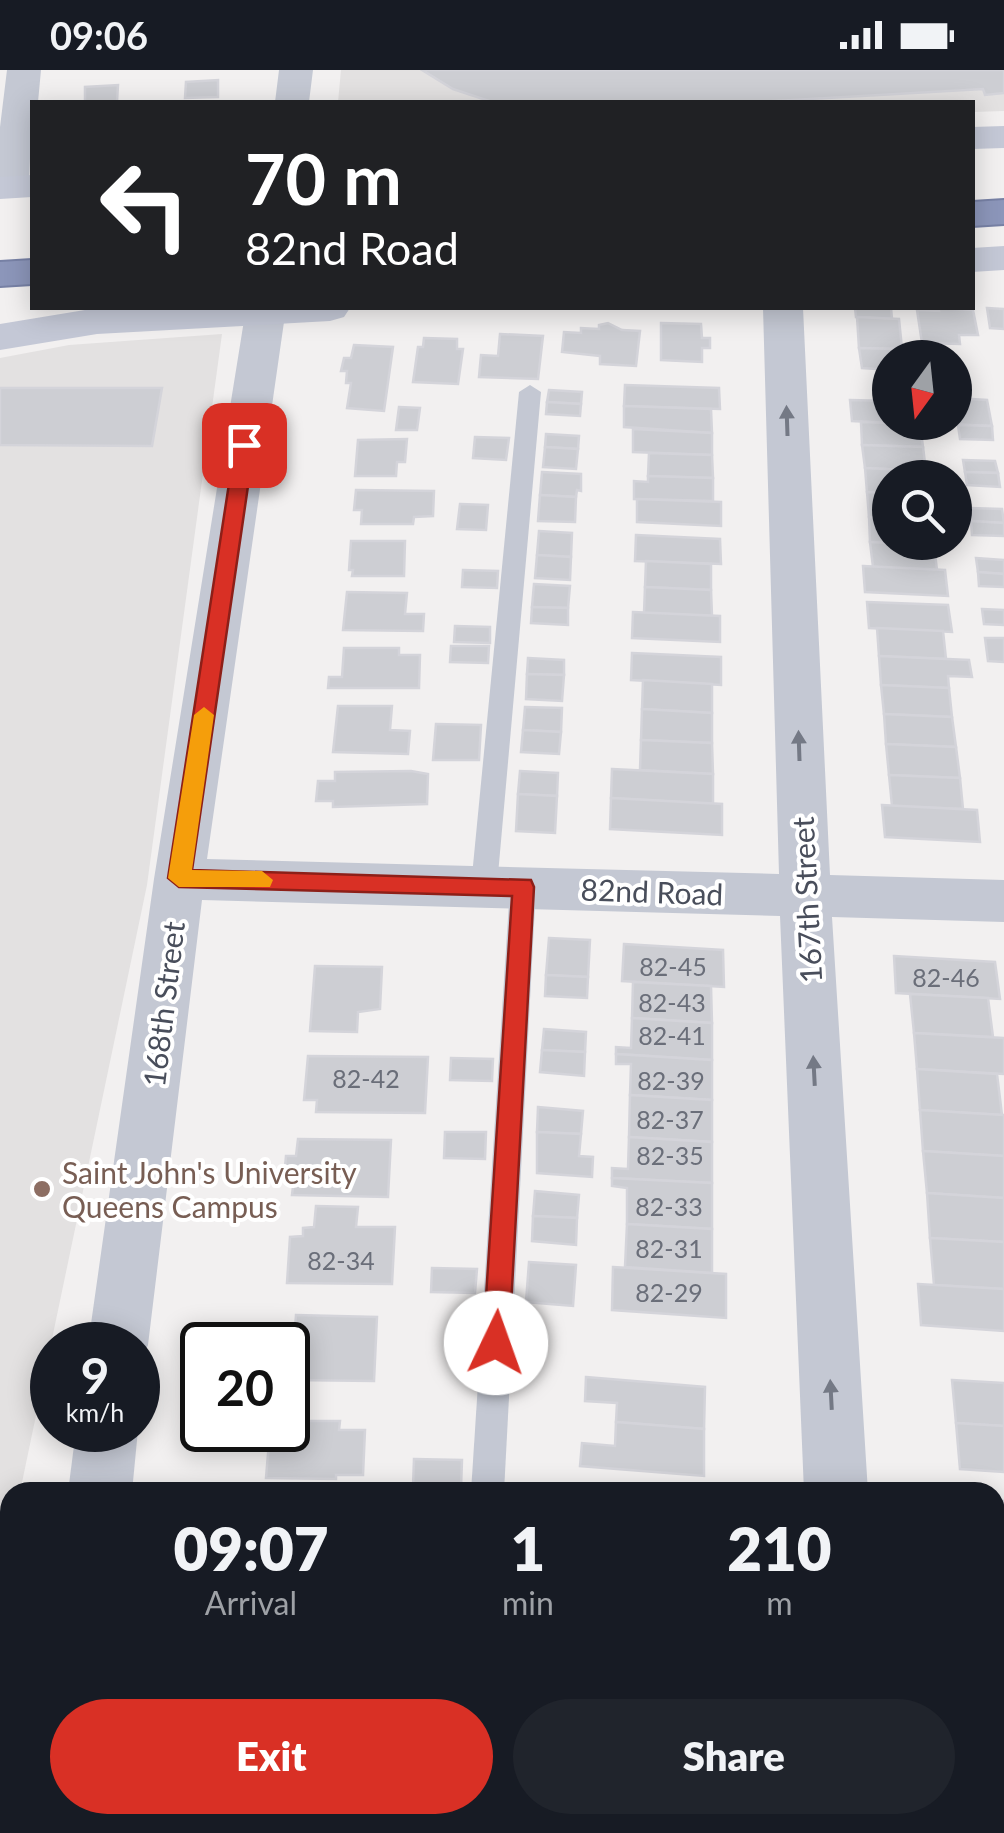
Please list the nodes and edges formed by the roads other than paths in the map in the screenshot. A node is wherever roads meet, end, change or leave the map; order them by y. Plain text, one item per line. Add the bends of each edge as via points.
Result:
1 (24, 70) edge
2 (296, 70) edge
3 (292, 100) edge
4 (1004, 136) edge
5 (975, 138) edge
6 (14, 187) edge
7 (1004, 212) edge
8 (975, 214) edge
9 (1004, 258) edge
10 (975, 260) edge
11 (30, 272) edge
12 (0, 274) edge
13 (265, 310) edge
14 (783, 310) edge
15 (0, 337) edge
16 (530, 392) dead end
17 (179, 878) junction
18 (504, 886) junction
19 (805, 895) junction
20 (1004, 901) edge
21 (121, 1322) edge
22 (105, 1452) edge
23 (101, 1482) edge
24 (487, 1482) edge
25 (835, 1482) edge

1 - 6 street
2 - 3 street
4 - 5 main road
7 - 8 highway
9 - 10 main road
11 - 12 highway
13 - 15 main road via 97,321
13 - 17 street, 168th Street
19 -> 14 street, 167th Street
16 - 18 lane
17 - 18 street, 82nd Road
17 - 21 street, 168th Street
18 - 19 street, 82nd Road
18 - 24 lane
19 - 20 street, 82nd Road
25 -> 19 street, 167th Street
22 - 23 street

